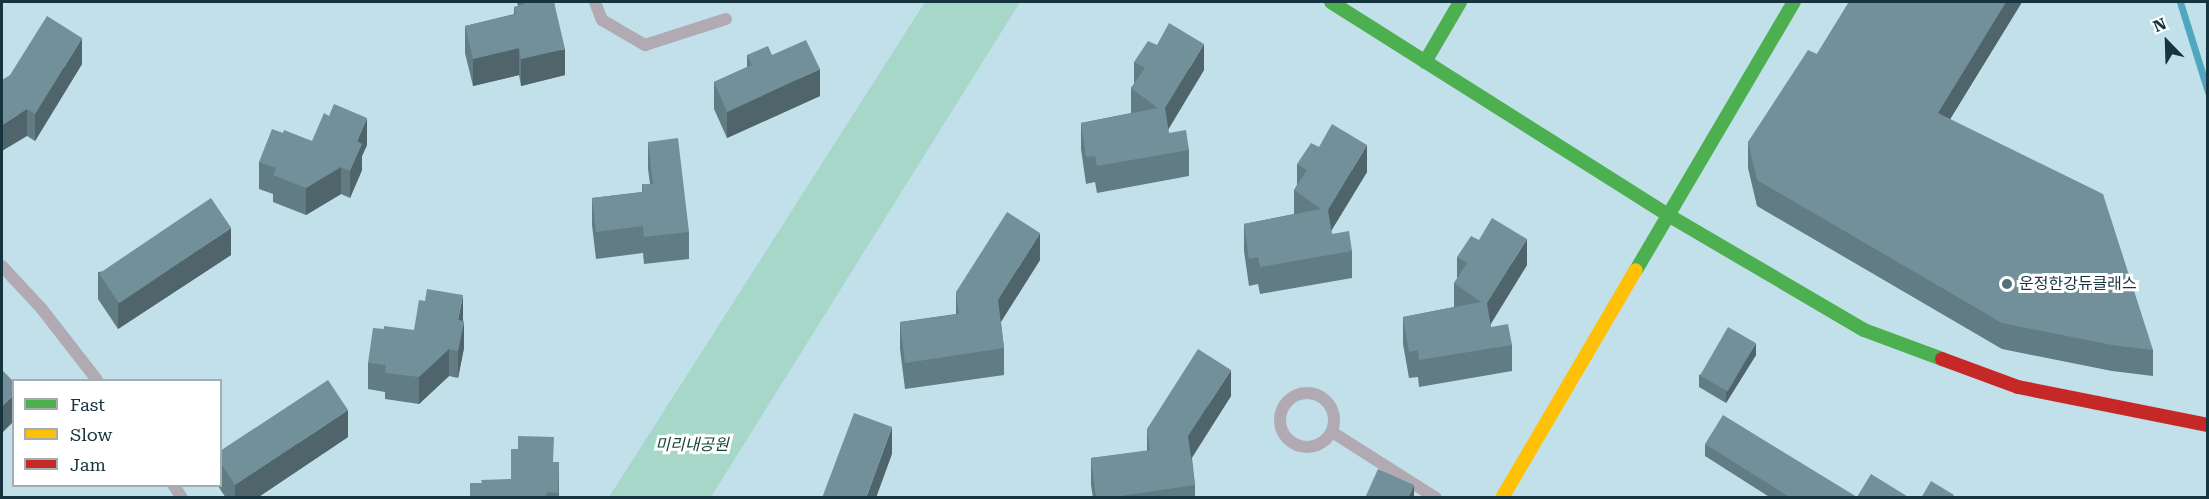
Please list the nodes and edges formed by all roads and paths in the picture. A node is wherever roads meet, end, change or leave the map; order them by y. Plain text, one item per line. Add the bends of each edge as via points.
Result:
1 (595, 2) edge
2 (1331, 2) edge
3 (1460, 2) edge
4 (1794, 2) edge
5 (726, 19) dead end
6 (1425, 63) junction
7 (1668, 214) junction
8 (2, 266) edge
9 (95, 379) edge
10 (2208, 425) edge
11 (1332, 432) junction
12 (1436, 498) edge
13 (1502, 498) edge

1 - 5 lane via 602,20 645,45
2 - 6 street
3 - 6 street
4 - 7 street
6 - 7 street
7 - 10 street via 1864,330 2018,387
7 - 13 street
8 - 9 lane via 41,308
11 - 11 lane via 1334,415 1319,395 1293,396 1281,410 1285,437 1300,447 1319,445
11 - 12 lane

